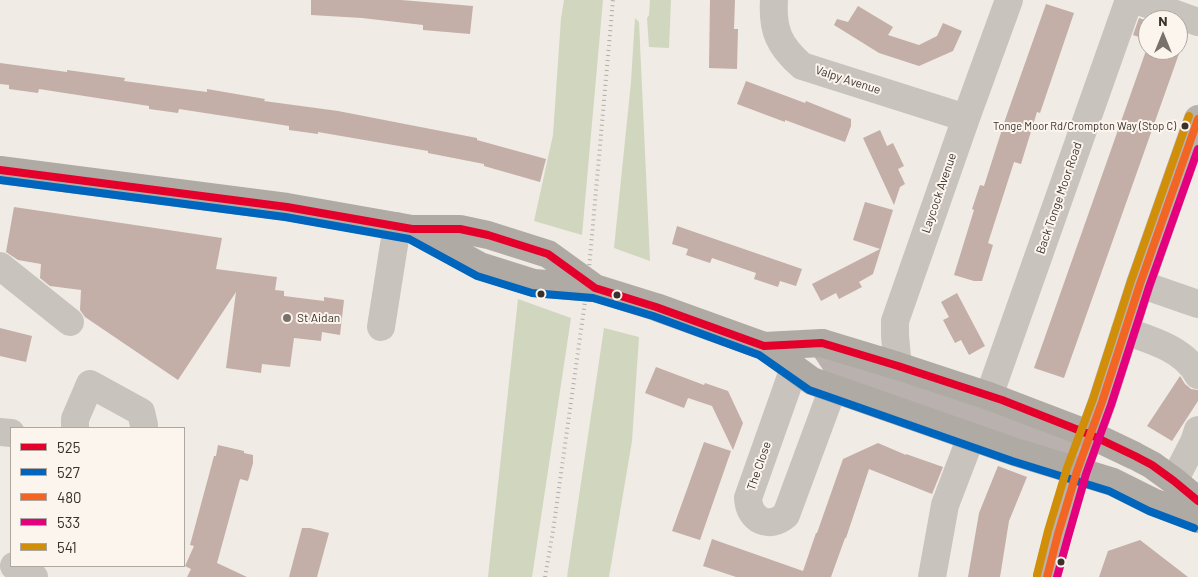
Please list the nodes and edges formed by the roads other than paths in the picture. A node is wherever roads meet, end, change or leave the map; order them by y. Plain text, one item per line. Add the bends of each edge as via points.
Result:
1 (774, 0) edge
2 (1009, 0) edge
3 (1129, 0) edge
4 (1136, 0) edge
5 (1198, 22) edge
6 (966, 118) junction
7 (1198, 119) edge
8 (0, 170) edge
9 (405, 227) junction
10 (0, 266) edge
11 (1140, 284) junction
12 (1198, 304) edge
13 (70, 322) dead end
14 (381, 327) dead end
15 (1125, 331) junction
16 (764, 346) junction
17 (794, 368) junction
18 (1198, 375) edge
19 (899, 378) junction
20 (833, 388) junction
21 (989, 396) junction
22 (144, 425) dead end
23 (75, 427) edge
24 (1198, 430) edge
25 (1091, 435) junction
26 (971, 436) junction
27 (1077, 471) junction
28 (1174, 481) junction
29 (1198, 501) edge
30 (1198, 518) edge
31 (17, 567) edge
32 (48, 567) edge
33 (36, 577) edge
34 (932, 577) edge
35 (1047, 577) edge

1 - 6 street, Valpy Avenue via 775,27 782,45 802,66
2 - 6 street, Laycock Avenue
3 - 21 street, Back Tonge Moor Road
4 - 5 street
6 - 19 street, Laycock Avenue via 895,321
7 - 11 main road
8 - 9 highway via 287,207
9 - 14 street
9 - 16 highway via 480,266 534,283 595,288
10 - 13 street
11 - 12 street
11 - 15 main road
15 - 18 street via 1164,345 1194,367
15 - 25 main road
16 - 17 highway
16 - 19 highway via 822,343
17 - 20 highway via 812,381
17 - 20 street, The Close via 748,498 750,510 762,521 776,521 786,515
19 - 21 highway
19 - 27 main road via 995,421 1061,444 1072,451
20 - 26 highway
21 - 25 highway
22 - 23 street via 141,412 90,384 75,419
24 - 28 street
25 - 27 main road
25 - 28 highway via 1146,462
26 - 27 highway
26 - 34 street via 946,505
27 - 30 highway via 1114,482 1153,502
27 - 35 main road
28 - 29 highway
31 - 33 street
32 - 33 street

